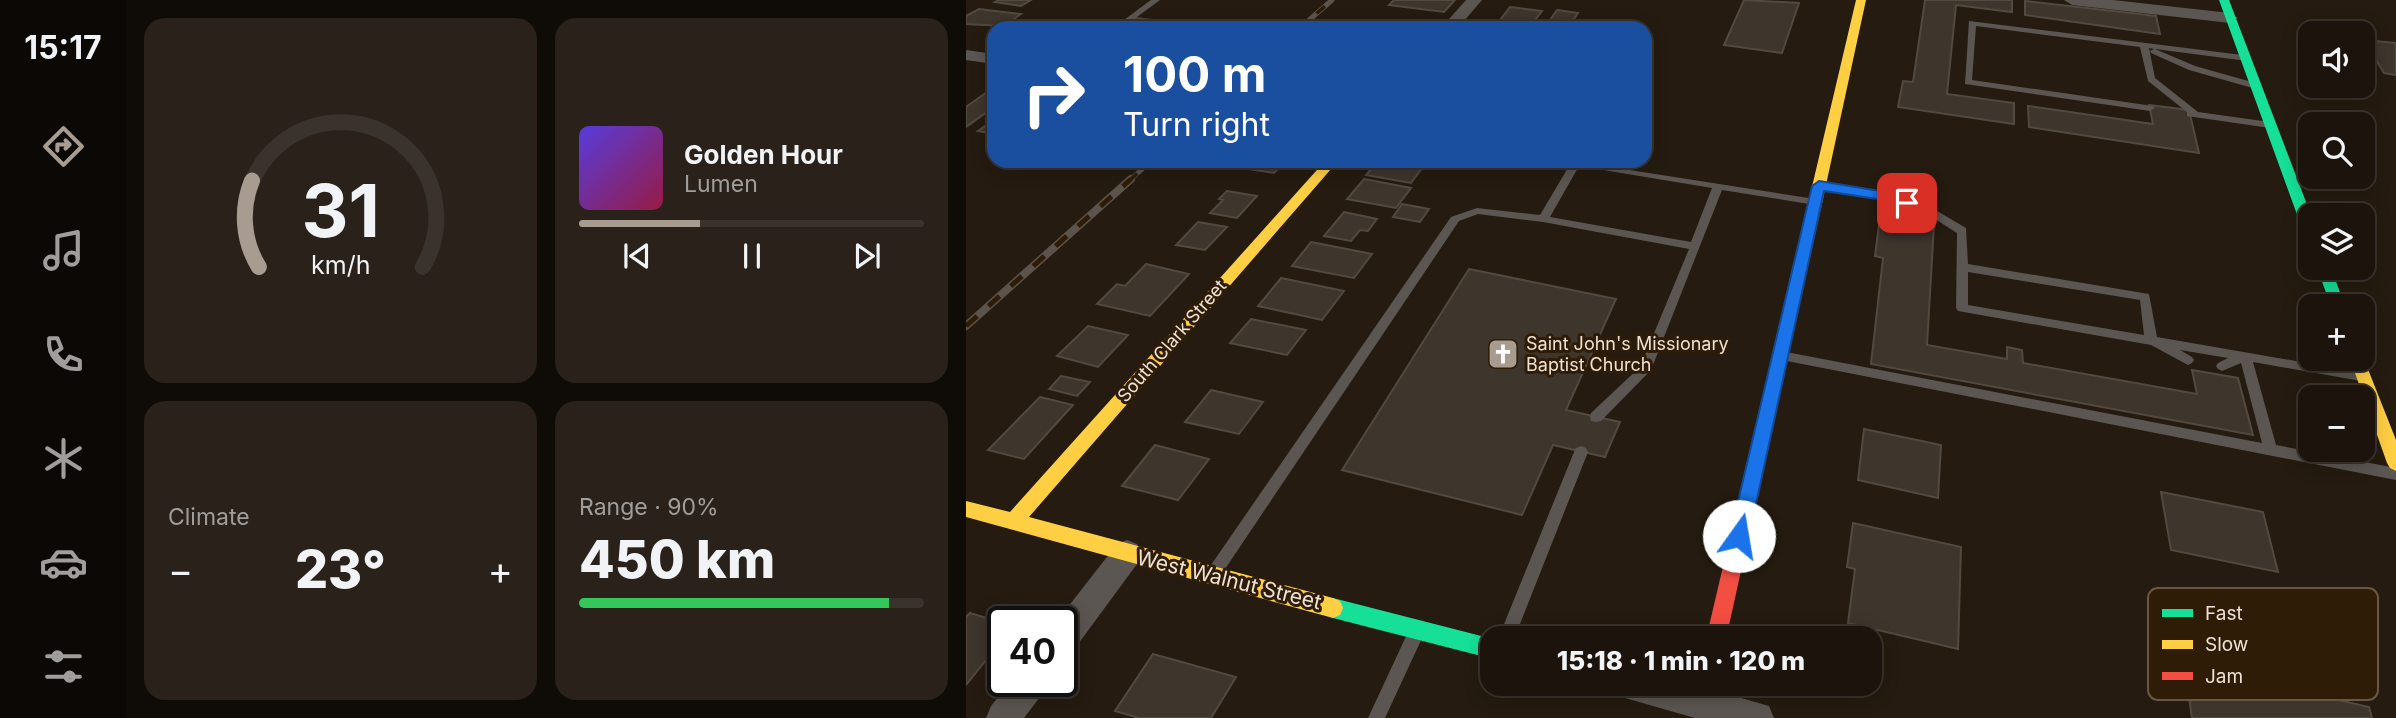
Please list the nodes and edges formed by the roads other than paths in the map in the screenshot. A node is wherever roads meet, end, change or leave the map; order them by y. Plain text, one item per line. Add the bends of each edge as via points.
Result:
1 (1156, 0) edge
2 (1474, 0) edge
3 (1861, 0) edge
4 (2072, 0) edge
5 (2224, 0) edge
6 (2230, 18) junction
7 (1126, 21) edge
8 (1455, 21) edge
9 (2144, 46) junction
10 (966, 54) edge
11 (987, 58) edge
12 (2247, 58) junction
13 (2256, 86) junction
14 (2150, 108) dead end
15 (2270, 125) junction
16 (1326, 168) edge
17 (1573, 168) edge
18 (1607, 168) edge
19 (1718, 186) junction
20 (1817, 194) junction
21 (2299, 203) edge
22 (1543, 219) junction
23 (1695, 246) junction
24 (1963, 268) junction
25 (2151, 340) junction
26 (1780, 356) junction
27 (2245, 356) junction
28 (2188, 360) dead end
29 (2222, 366) dead end
30 (2363, 371) edge
31 (2365, 377) junction
32 (1596, 417) dead end
33 (2270, 449) junction
34 (1581, 452) dead end
35 (2396, 463) edge
36 (2396, 474) edge
37 (966, 509) edge
38 (1013, 522) junction
39 (1128, 554) junction
40 (1213, 575) junction
41 (1078, 619) edge
42 (1511, 626) edge
43 (1719, 626) edge
44 (1418, 629) junction
45 (1480, 646) edge
46 (1680, 696) edge
47 (1019, 697) edge
48 (1705, 702) edge
49 (1003, 718) edge
50 (1376, 718) edge
51 (1756, 718) edge

1 - 7 lane
2 - 8 street
3 - 20 street
4 - 6 street
5 - 6 street
6 - 12 street
9 - 12 lane
9 - 13 lane via 2192,68
9 - 14 lane via 1972,23 1968,82
9 - 15 lane via 2151,79 2192,114
10 - 11 street
12 - 13 street
13 - 15 street
15 - 21 street
16 - 38 street, South Clark Street
17 - 22 lane
18 - 19 lane
19 - 20 lane
19 - 23 lane
20 - 24 lane via 1886,196 1928,209 1962,230
20 - 26 street
22 - 23 lane
22 - 40 lane via 1477,211 1455,219
23 - 32 lane via 1645,370
24 - 25 lane via 2145,297
24 - 25 lane via 1962,308
25 - 27 lane
25 - 28 lane
26 - 33 lane
26 - 43 street
27 - 29 lane
27 - 31 lane
27 - 33 lane
30 - 31 street
31 - 35 street
33 - 36 lane
34 - 42 lane
37 - 38 street, West Walnut Street
38 - 39 street, West Walnut Street
39 - 40 street, West Walnut Street
39 - 41 street
40 - 44 street, West Walnut Street
44 - 45 street, West Walnut Street
44 - 50 lane
46 - 48 street
47 - 49 street
48 - 51 street

